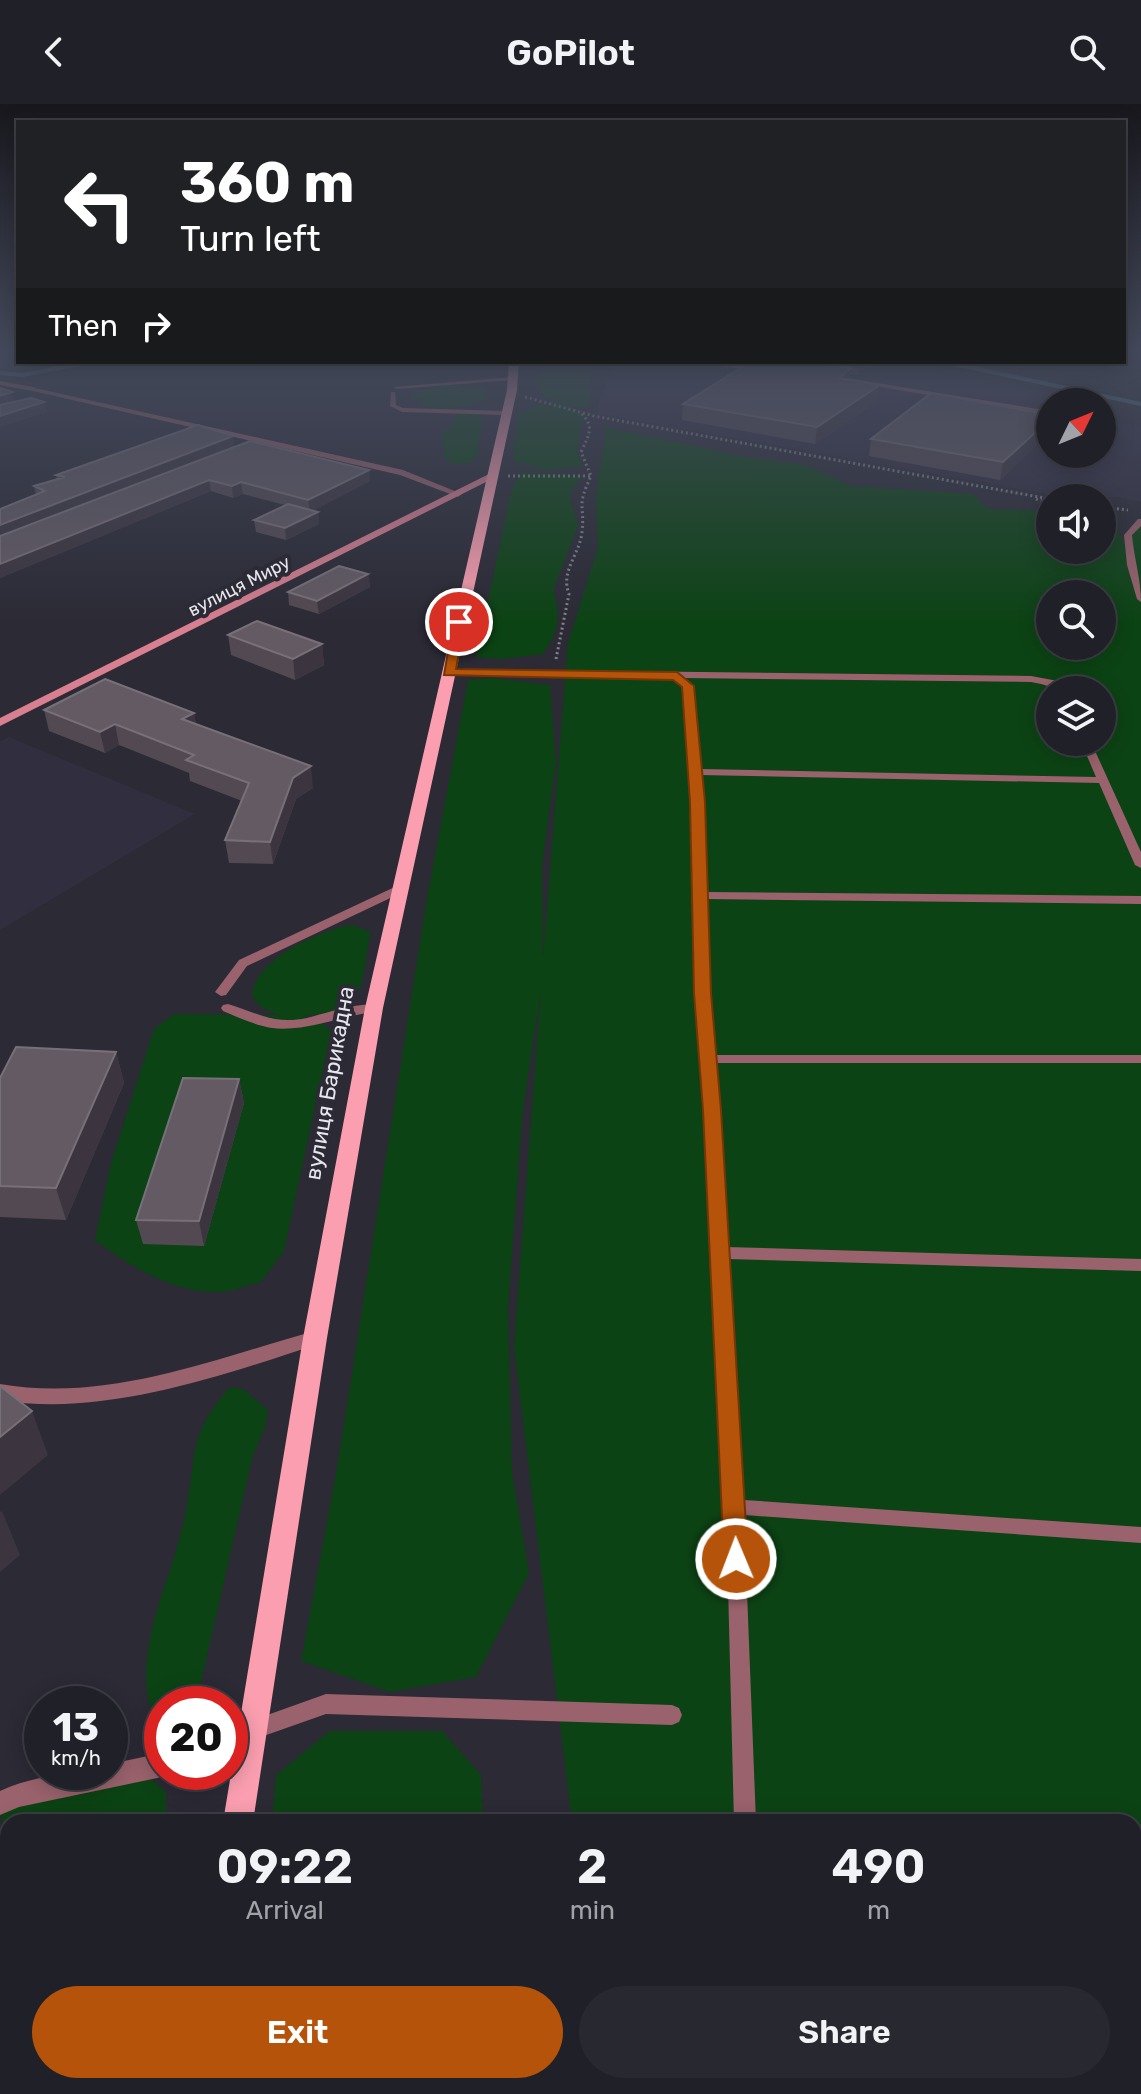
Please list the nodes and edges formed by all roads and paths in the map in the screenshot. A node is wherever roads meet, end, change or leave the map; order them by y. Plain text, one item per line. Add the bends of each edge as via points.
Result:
1 (259, 440) edge
2 (500, 440) edge
3 (587, 440) edge
4 (729, 440) edge
5 (264, 441) junction
6 (249, 447) edge
7 (491, 476) junction
8 (591, 476) junction
9 (458, 494) junction
10 (1036, 498) edge
11 (1116, 510) edge
12 (1140, 516) edge
13 (1141, 599) edge
14 (449, 672) junction
15 (553, 674) junction
16 (677, 676) junction
17 (1036, 680) edge
18 (0, 723) edge
19 (1093, 756) edge
20 (694, 772) junction
21 (1104, 780) junction
22 (1141, 865) edge
23 (399, 889) junction
24 (699, 895) junction
25 (1141, 900) edge
26 (221, 992) dead end
27 (228, 1008) dead end
28 (374, 1008) junction
29 (707, 1059) junction
30 (1141, 1059) edge
31 (720, 1253) junction
32 (1141, 1265) edge
33 (315, 1338) junction
34 (0, 1392) edge
35 (735, 1507) junction
36 (1141, 1535) edge
37 (672, 1715) dead end
38 (255, 1729) junction
39 (248, 1732) edge
40 (144, 1769) edge
41 (0, 1803) edge
42 (239, 1814) edge
43 (745, 1814) edge

1 - 5 street
2 - 7 main road, вулиця Барикадна
3 - 8 path via 581,452
4 - 10 path
5 - 6 street
5 - 9 street via 403,473
7 - 8 path
7 - 9 street, вулиця Миру
7 - 14 main road, вулиця Барикадна
8 - 15 path via 579,502 582,533 569,565 569,594
9 - 18 street, вулиця Миру
11 - 12 path
12 - 13 lane via 1128,535
14 - 15 lane
14 - 23 main road, вулиця Барикадна
15 - 16 lane
16 - 17 lane
16 - 20 lane via 688,686
19 - 21 lane
20 - 21 lane
20 - 24 lane
21 - 22 lane
23 - 26 lane via 243,963
23 - 28 main road, вулиця Барикадна
24 - 25 lane
24 - 29 lane
27 - 28 lane via 248,1019 282,1025 310,1024
28 - 33 main road, вулиця Барикадна
29 - 30 lane
29 - 31 lane
31 - 32 lane
31 - 35 lane
33 - 34 street via 95,1396 16,1397
33 - 38 main road, вулиця Барикадна
35 - 36 lane
35 - 43 lane
37 - 38 lane via 326,1704
38 - 39 street
38 - 42 main road, вулиця Барикадна
40 - 41 street

